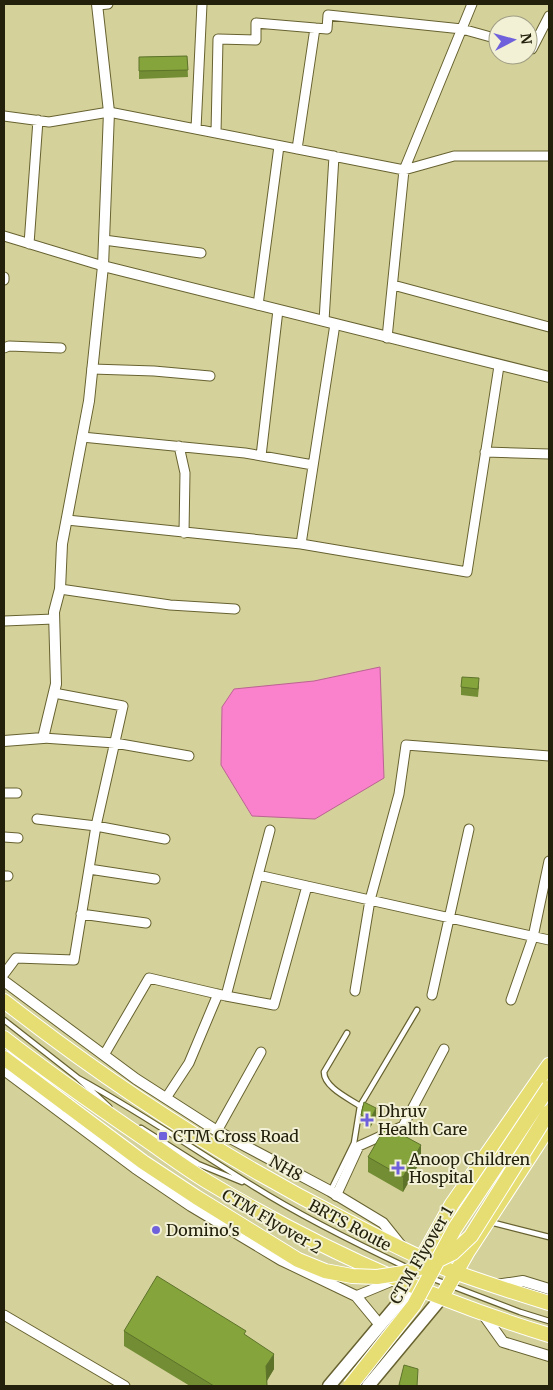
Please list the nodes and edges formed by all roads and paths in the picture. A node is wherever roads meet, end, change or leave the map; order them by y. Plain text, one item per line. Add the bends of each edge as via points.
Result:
1 (101, 4) edge
2 (202, 4) edge
3 (472, 4) edge
4 (549, 16) edge
5 (314, 28) junction
6 (462, 29) junction
7 (488, 36) edge
8 (538, 38) edge
9 (109, 112) junction
10 (4, 116) edge
11 (38, 120) junction
12 (196, 129) junction
13 (216, 133) junction
14 (279, 146) junction
15 (297, 149) junction
16 (334, 156) junction
17 (549, 156) edge
18 (404, 170) junction
19 (4, 236) edge
20 (104, 240) junction
21 (29, 244) junction
22 (201, 253) dead end
23 (103, 266) junction
24 (393, 285) junction
25 (258, 305) junction
26 (278, 310) junction
27 (324, 322) junction
28 (335, 324) junction
29 (549, 327) edge
30 (387, 338) junction
31 (4, 348) edge
32 (60, 348) dead end
33 (499, 366) junction
34 (92, 369) junction
35 (210, 376) dead end
36 (549, 377) edge
37 (82, 437) junction
38 (179, 446) junction
39 (486, 452) junction
40 (549, 454) edge
41 (261, 456) junction
42 (313, 465) junction
43 (66, 520) junction
44 (184, 533) junction
45 (301, 544) junction
46 (60, 589) junction
47 (235, 609) dead end
48 (54, 619) junction
49 (4, 621) edge
50 (54, 694) junction
51 (43, 738) junction
52 (4, 740) edge
53 (115, 743) junction
54 (189, 756) dead end
55 (549, 756) edge
56 (4, 793) edge
57 (17, 793) dead end
58 (37, 819) dead end
59 (96, 826) junction
60 (469, 829) dead end
61 (270, 830) dead end
62 (4, 837) edge
63 (18, 838) dead end
64 (165, 839) dead end
65 (549, 861) edge
66 (88, 869) junction
67 (258, 875) junction
68 (155, 880) dead end
69 (308, 886) junction
70 (370, 900) junction
71 (81, 914) junction
72 (449, 918) junction
73 (146, 923) dead end
74 (533, 937) junction
75 (549, 940) edge
76 (4, 974) edge
77 (4, 981) edge
78 (355, 991) dead end
79 (222, 995) junction
80 (432, 995) dead end
81 (511, 1000) dead end
82 (4, 1001) edge
83 (417, 1010) dead end
84 (4, 1020) edge
85 (68, 1029) junction
86 (347, 1033) dead end
87 (4, 1038) edge
88 (58, 1043) junction
89 (444, 1049) dead end
90 (261, 1052) dead end
91 (104, 1055) junction
92 (4, 1058) edge
93 (549, 1065) edge
94 (4, 1070) edge
95 (78, 1078) junction
96 (549, 1087) edge
97 (166, 1098) junction
98 (360, 1106) junction
99 (549, 1112) edge
100 (131, 1122) dead end
101 (140, 1128) dead end
102 (549, 1129) edge
103 (217, 1131) junction
104 (254, 1187) junction
105 (333, 1194) junction
106 (488, 1222) junction
107 (549, 1237) edge
108 (403, 1249) junction
109 (422, 1258) junction
110 (456, 1272) junction
111 (407, 1278) junction
112 (449, 1284) junction
113 (495, 1285) junction
114 (549, 1289) edge
115 (356, 1296) junction
116 (442, 1297) junction
117 (549, 1303) edge
118 (483, 1314) junction
119 (4, 1315) edge
120 (549, 1321) edge
121 (380, 1325) junction
122 (549, 1334) edge
123 (549, 1356) edge
124 (124, 1386) edge
125 (330, 1386) edge
126 (350, 1386) edge
127 (368, 1386) edge

1 - 9 street
2 - 12 street
3 - 6 street
4 - 8 street
5 - 6 street via 327,29 328,15
5 - 13 street via 256,24 256,40 218,39
5 - 15 street
6 - 7 street
6 - 18 street
9 - 11 street via 48,122
9 - 12 street
9 - 20 street
10 - 11 street
11 - 21 street
12 - 13 street
13 - 14 street
14 - 15 street
14 - 25 street
15 - 16 street
16 - 18 street
16 - 27 street
17 - 18 street via 454,156
18 - 24 street
19 - 21 street
20 - 22 street
20 - 23 street
21 - 23 street
23 - 25 street
23 - 34 street
24 - 29 street
24 - 30 street
25 - 26 street
26 - 27 street
26 - 41 street
27 - 28 street
28 - 30 street
28 - 42 street
30 - 33 street
31 - 32 street
33 - 36 street
33 - 39 street
34 - 35 street
34 - 37 street
37 - 38 street
37 - 43 street
38 - 41 street
38 - 44 street via 185,473
39 - 40 street
39 - 45 street via 466,572
41 - 42 street
42 - 45 street
43 - 44 street
43 - 46 street
44 - 45 street
46 - 47 street via 170,605
46 - 48 street
48 - 49 street
48 - 50 street
50 - 51 street
50 - 53 street via 123,706
51 - 52 street
51 - 53 street
53 - 54 street
53 - 59 street
55 - 70 street via 406,745 399,794
56 - 57 street
58 - 59 street
59 - 64 street
59 - 66 street
60 - 72 street
61 - 67 street
62 - 63 street
65 - 74 street
66 - 68 street
66 - 71 street
67 - 69 street
67 - 79 street
69 - 70 street
69 - 79 street via 274,1005
70 - 72 street
70 - 78 street
71 - 73 street
71 - 76 street via 74,960 16,958
72 - 74 street
72 - 80 street
74 - 75 street
74 - 81 street
77 - 85 street
79 - 91 street via 149,978
79 - 97 street via 189,1063
82 - 88 main road, NH8
83 - 98 lane
84 - 95 lane
85 - 88 street
85 - 91 street
86 - 98 lane via 324,1072 324,1078
87 - 111 main road via 54,1077 207,1182 292,1229
88 - 108 main road, NH8 via 220,1151
89 - 105 street via 403,1126 358,1146
90 - 103 street
91 - 97 street
92 - 99 main road, CTM Flyover 2, bridge via 143,1162 196,1197 298,1260 325,1271 352,1276 403,1273 453,1253 471,1236
93 - 109 main road via 452,1204
94 - 115 street via 191,1206 281,1260
95 - 100 lane via 114,1112
95 - 104 lane via 120,1101
96 - 126 main road, CTM Flyover 1, bridge via 455,1228 414,1304
97 - 103 street
98 - 105 lane via 354,1143
101 - 104 lane via 198,1164
102 - 106 main road
103 - 105 street
104 - 111 lane, BRTS Route via 358,1244
105 - 108 street via 383,1224
106 - 107 lane
106 - 110 main road
108 - 109 main road, NH8
109 - 110 main road, NH8
109 - 111 main road
110 - 112 main road
110 - 113 main road, NH8
111 - 112 lane, BRTS Route
111 - 115 street
111 - 116 main road
111 - 121 main road via 402,1299
112 - 116 main road
112 - 120 lane, BRTS Route
113 - 114 street via 523,1281
113 - 117 main road, NH8
115 - 121 street
116 - 118 main road
116 - 127 main road
118 - 122 main road
118 - 123 street via 503,1342
119 - 124 street
121 - 125 main road

